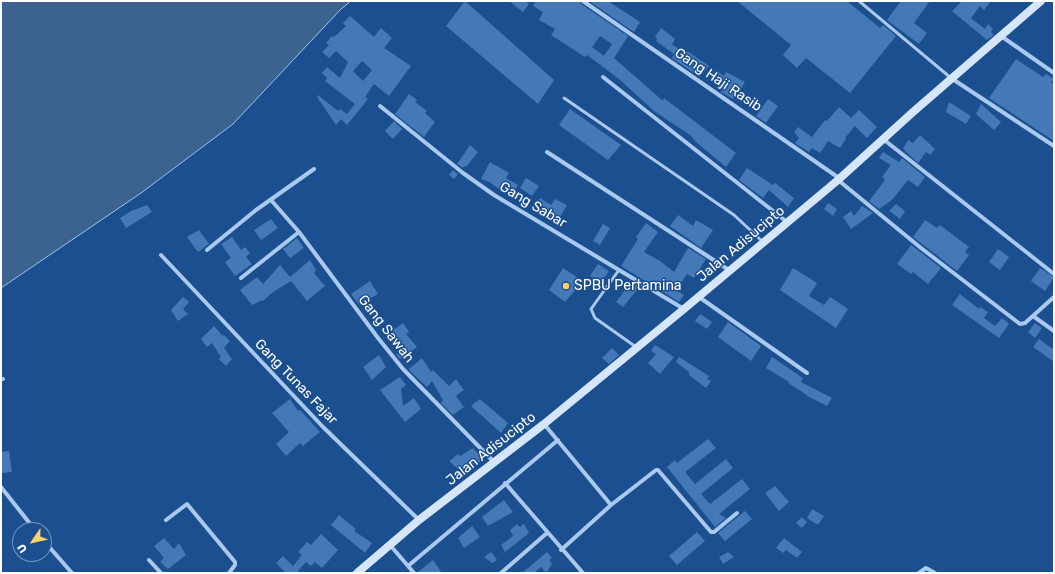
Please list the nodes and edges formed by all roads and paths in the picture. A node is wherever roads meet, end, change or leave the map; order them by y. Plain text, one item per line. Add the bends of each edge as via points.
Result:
1 (583, 1) edge
2 (859, 1) edge
3 (1041, 1) edge
4 (1001, 36) junction
5 (1054, 73) edge
6 (603, 77) dead end
7 (951, 78) junction
8 (564, 98) dead end
9 (380, 106) dead end
10 (883, 139) junction
11 (1054, 146) edge
12 (547, 152) dead end
13 (314, 169) dead end
14 (839, 179) junction
15 (271, 200) junction
16 (788, 222) junction
17 (299, 232) junction
18 (764, 242) junction
19 (207, 250) dead end
20 (161, 255) dead end
21 (619, 270) junction
22 (729, 270) junction
23 (1054, 274) edge
24 (241, 278) dead end
25 (699, 297) junction
26 (1054, 297) edge
27 (684, 309) junction
28 (1033, 316) junction
29 (1054, 331) edge
30 (636, 348) junction
31 (806, 373) dead end
32 (544, 424) junction
33 (558, 440) junction
34 (494, 462) junction
35 (505, 483) junction
36 (1, 487) edge
37 (611, 505) junction
38 (737, 513) dead end
39 (166, 520) dead end
40 (419, 520) junction
41 (29, 522) edge
42 (547, 533) junction
43 (390, 545) junction
44 (52, 550) edge
45 (561, 550) junction
46 (149, 560) dead end
47 (408, 566) junction
48 (72, 573) edge
49 (161, 573) edge
50 (229, 573) edge
51 (357, 573) edge
52 (414, 573) edge
53 (502, 573) edge
54 (583, 573) edge
55 (919, 573) edge
56 (934, 573) edge

1 - 14 street, Gang Haji Rasib
2 - 7 lane
3 - 4 main road, Jalan Adisucipto
4 - 5 street
4 - 7 main road, Jalan Adisucipto
6 - 16 street
7 - 10 main road, Jalan Adisucipto
7 - 11 street
8 - 18 lane via 734,215
9 - 21 street, Gang Sabar via 494,195
10 - 14 main road, Jalan Adisucipto
10 - 23 street
12 - 22 street
13 - 15 street
14 - 16 main road, Jalan Adisucipto
14 - 28 street, Gang Haji Rasib via 921,248 1020,324
15 - 17 street, Gang Sawah
15 - 19 street
16 - 18 main road, Jalan Adisucipto
17 - 24 street
17 - 34 street, Gang Sawah via 403,369
18 - 22 main road, Jalan Adisucipto
20 - 40 street, Gang Tunas Fajar via 323,427
21 - 27 street, Gang Sabar
21 - 30 lane via 591,312 595,318
22 - 25 main road, Jalan Adisucipto
25 - 27 main road, Jalan Adisucipto
25 - 31 street
26 - 28 street
27 - 30 main road, Jalan Adisucipto
28 - 29 street
30 - 32 main road, Jalan Adisucipto
32 - 33 street
32 - 34 main road, Jalan Adisucipto
33 - 35 street
33 - 37 street
34 - 40 main road, Jalan Adisucipto
35 - 42 street
35 - 47 street
36 - 41 street
37 - 38 street via 658,470 710,532 714,532
37 - 45 street
39 - 50 street via 187,504 235,562
40 - 43 main road, Jalan Adisucipto
42 - 45 street
42 - 53 street
43 - 47 street
43 - 51 main road, Jalan Adisucipto
44 - 48 street
45 - 54 street
46 - 49 street
47 - 52 street
55 - 56 street via 926,568

